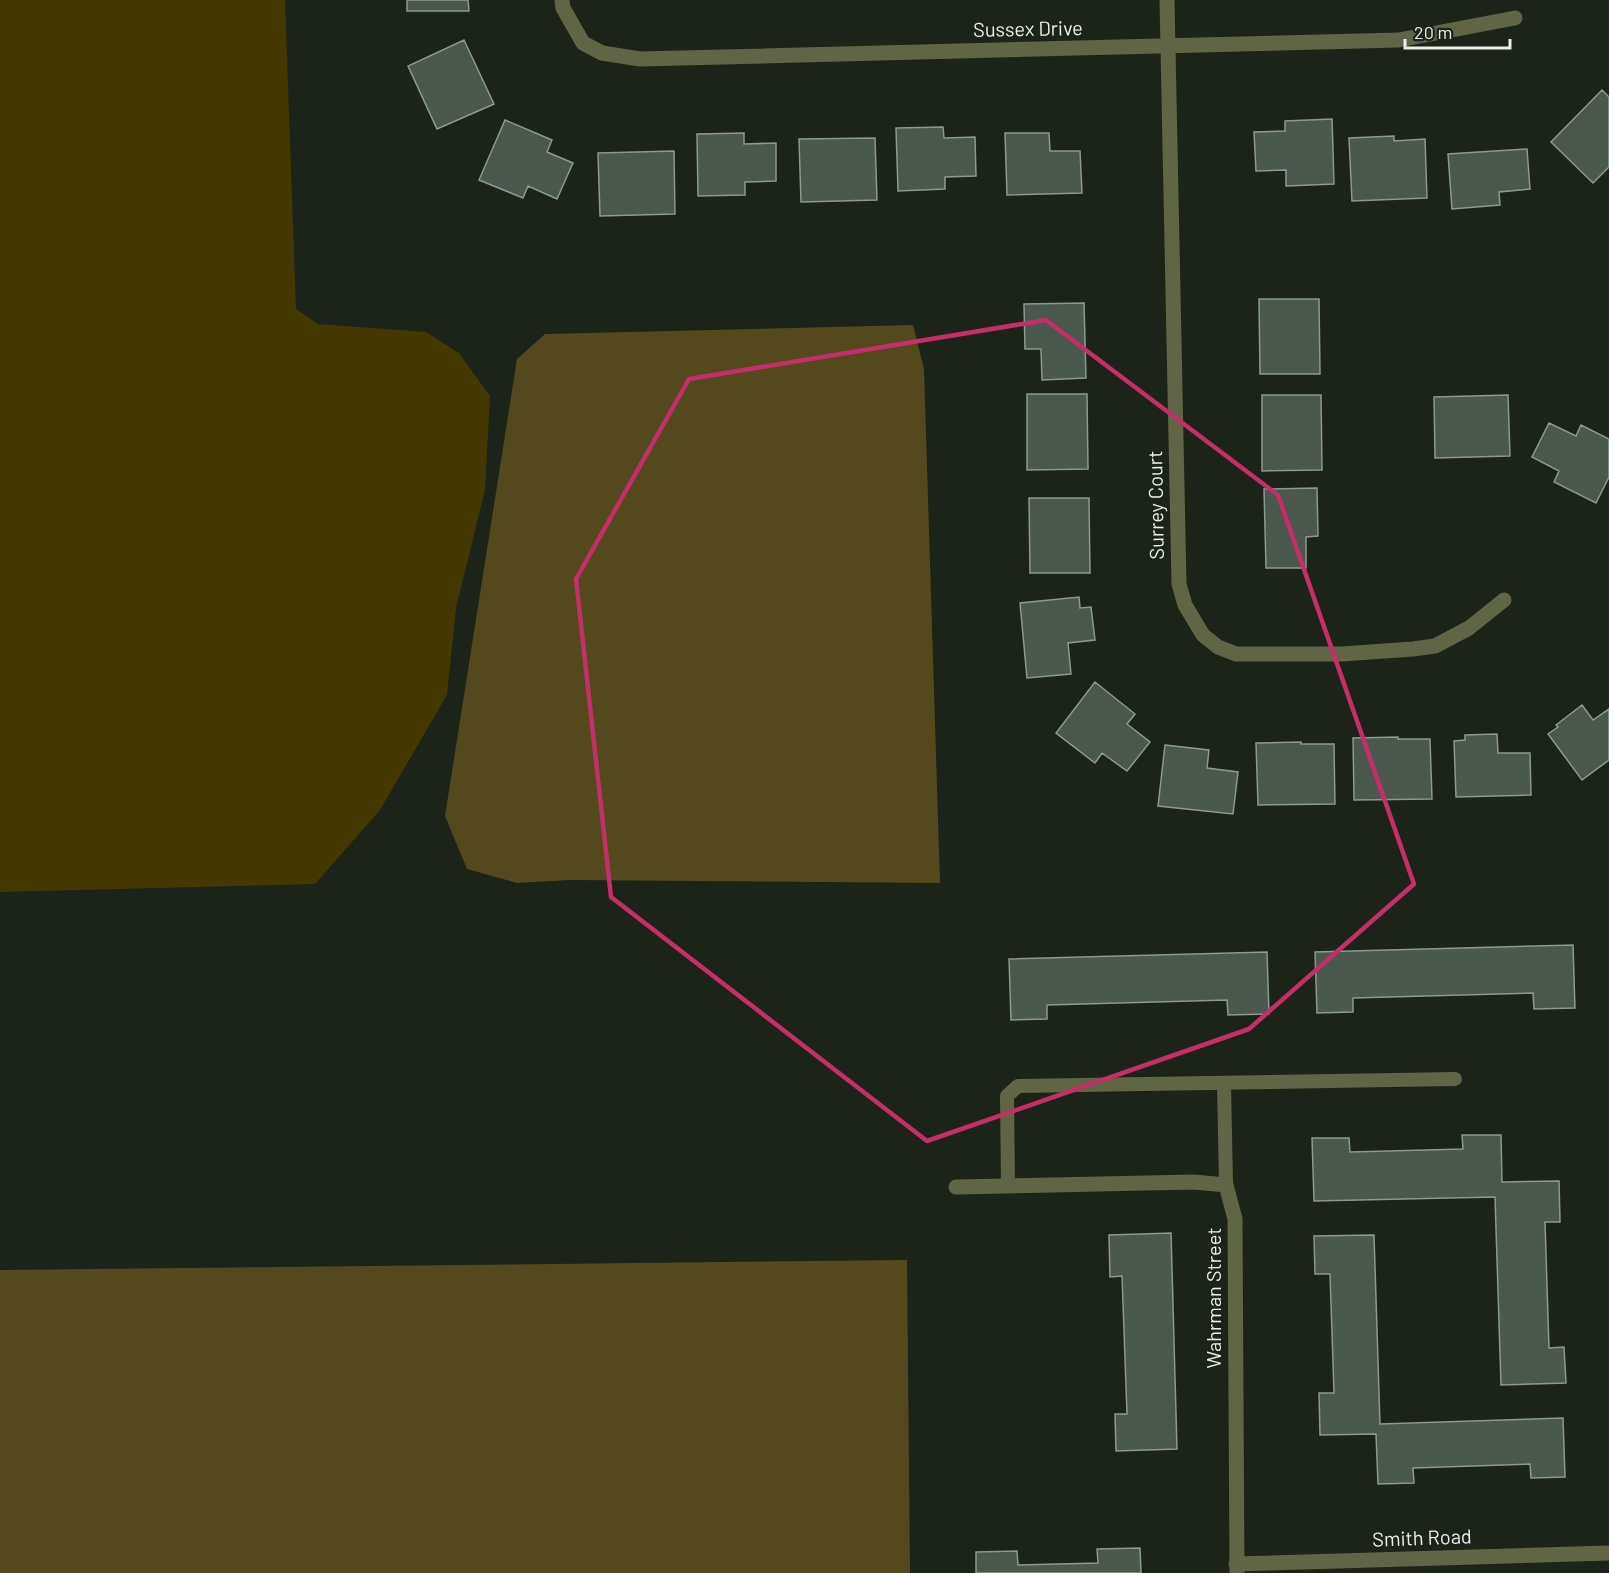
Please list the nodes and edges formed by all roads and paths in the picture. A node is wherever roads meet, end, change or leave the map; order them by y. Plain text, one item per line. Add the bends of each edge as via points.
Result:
1 (1167, 0) edge
2 (562, 4) edge
3 (1515, 18) dead end
4 (1167, 46) junction
5 (1504, 600) dead end
6 (1455, 1079) dead end
7 (1224, 1083) junction
8 (1008, 1185) junction
9 (1226, 1185) junction
10 (956, 1187) dead end
11 (1609, 1554) edge
12 (1237, 1569) edge

1 - 4 street, Surrey Court
2 - 4 street, Sussex Drive via 583,43 602,53 640,59
3 - 4 street, Sussex Drive via 1399,40
4 - 5 street, Surrey Court via 1179,584 1194,622 1218,647 1236,654 1413,649 1435,646 1469,628
6 - 7 lane
7 - 8 lane via 1018,1086 1007,1096
7 - 9 lane
8 - 9 street
8 - 10 street
9 - 12 street, Wahrman Street via 1235,1219
11 - 12 street, Smith Road

